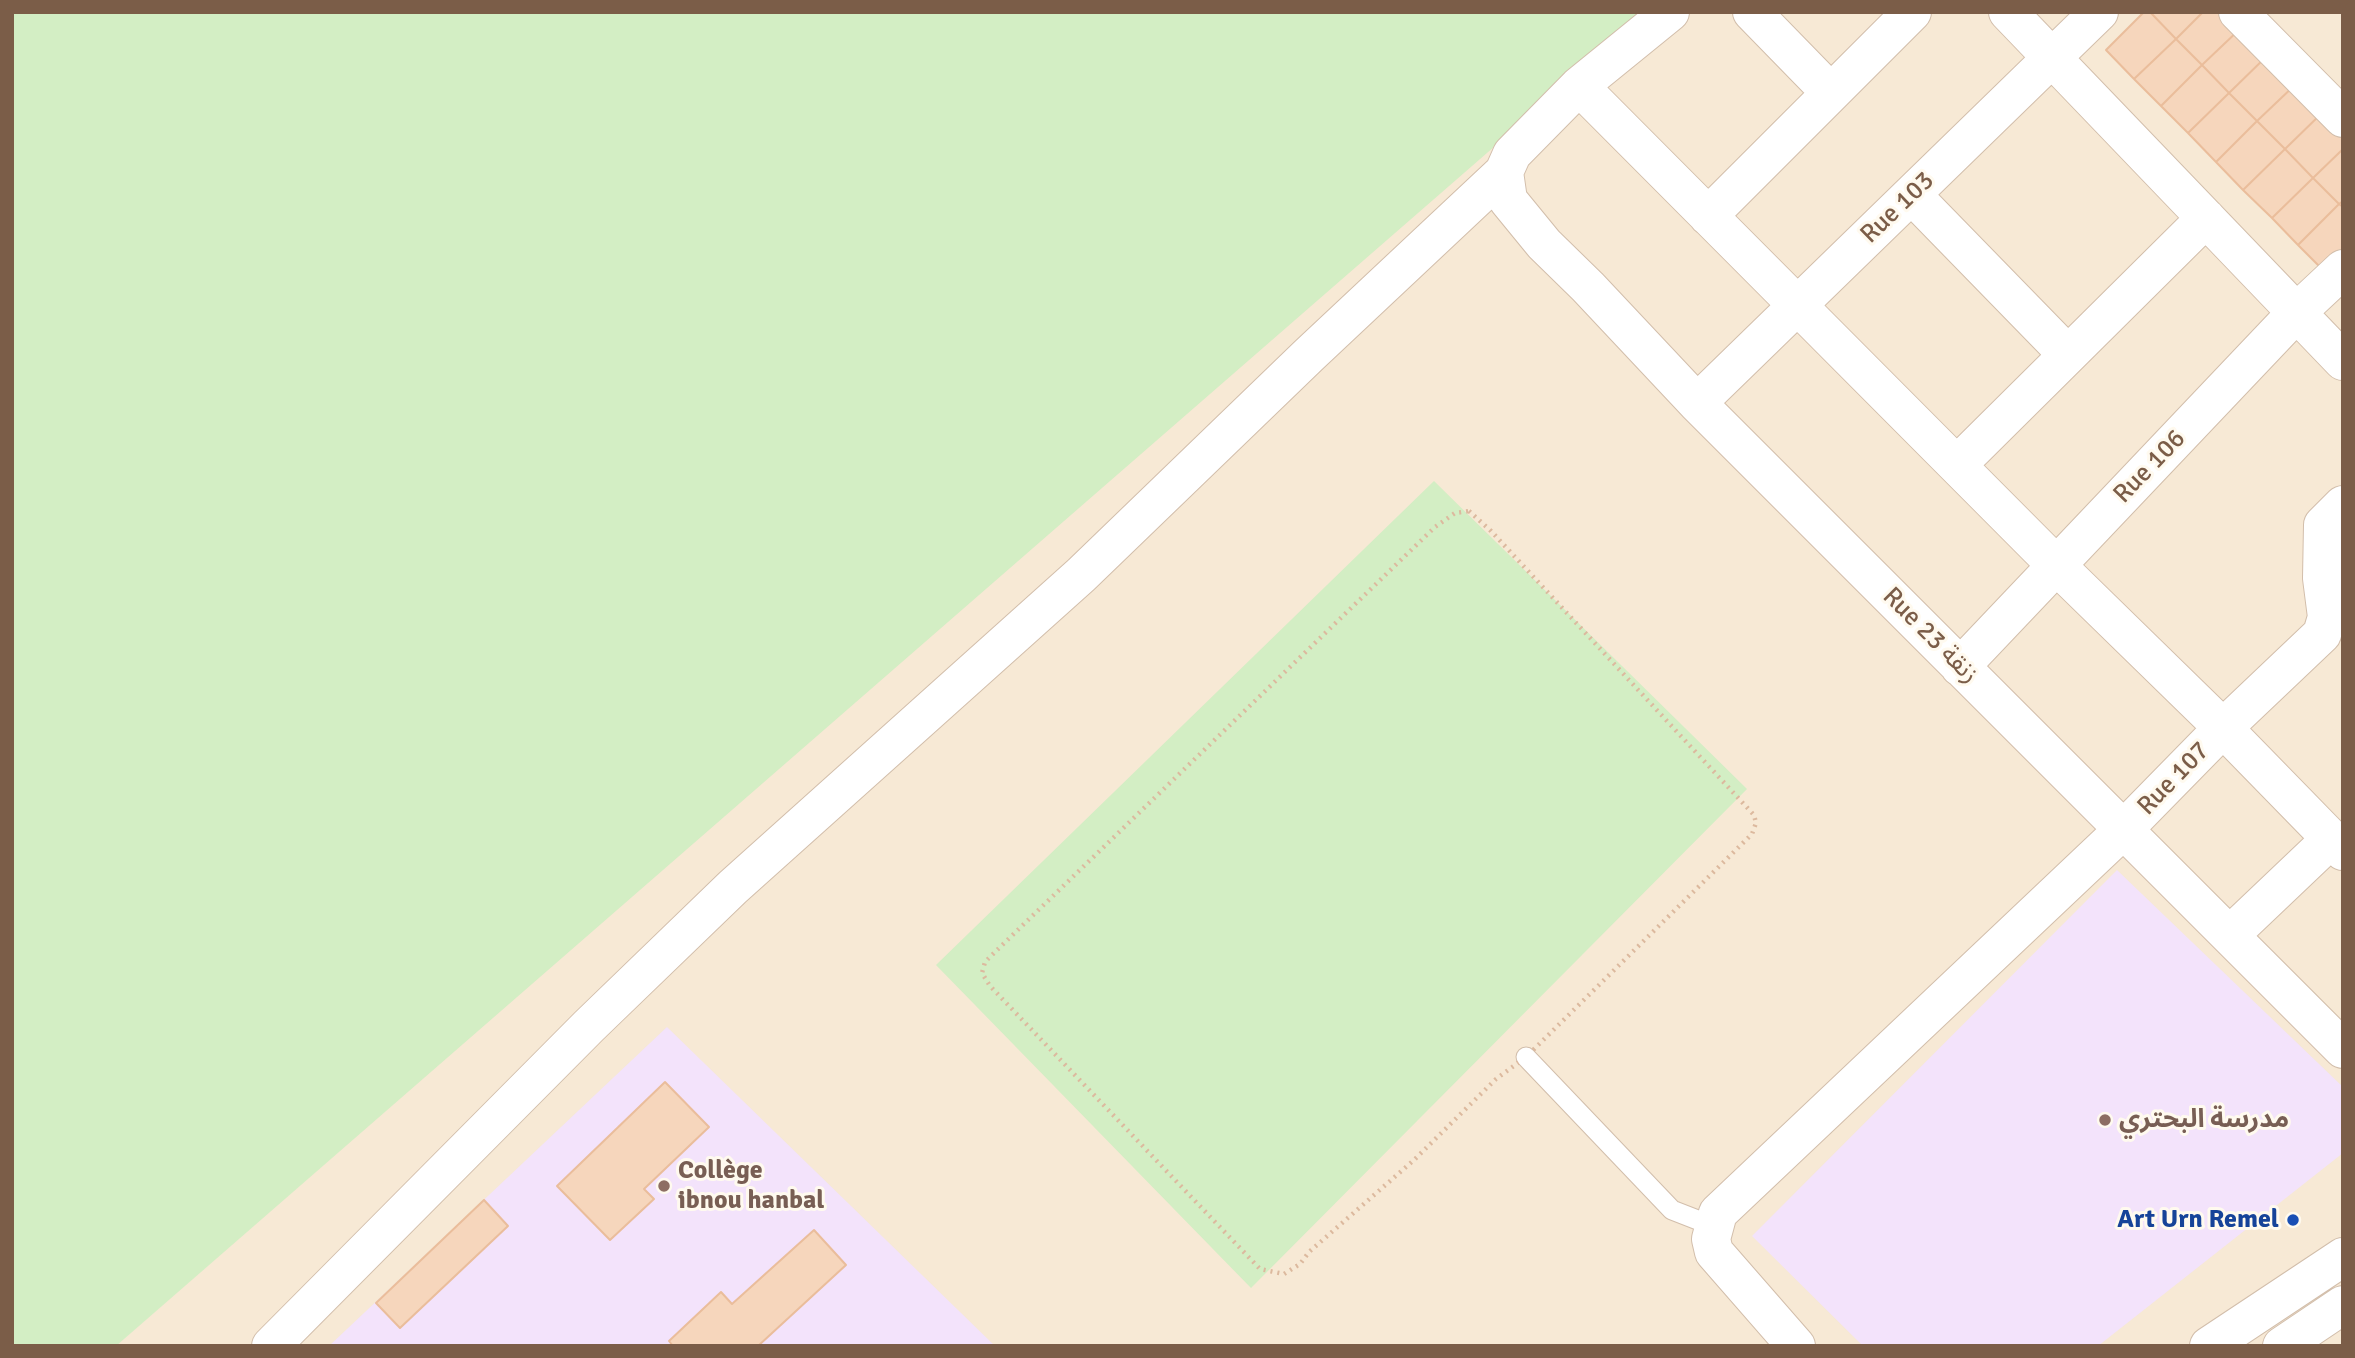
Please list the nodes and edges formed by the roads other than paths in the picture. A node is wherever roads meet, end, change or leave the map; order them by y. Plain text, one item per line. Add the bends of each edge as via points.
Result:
1 (1670, 12) edge
2 (1752, 12) edge
3 (1912, 12) edge
4 (2008, 12) edge
5 (2099, 12) edge
6 (2238, 12) edge
7 (2052, 58) junction
8 (1579, 86) junction
9 (1831, 93) junction
10 (2343, 118) edge
11 (1504, 172) junction
12 (1912, 195) junction
13 (1708, 216) junction
14 (2206, 218) junction
15 (2343, 270) edge
16 (1798, 305) junction
17 (2297, 312) junction
18 (2068, 355) junction
19 (2343, 361) edge
20 (1698, 403) junction
21 (1956, 465) junction
22 (2343, 505) edge
23 (2056, 565) junction
24 (1960, 667) junction
25 (2223, 728) junction
26 (2124, 829) junction
27 (2337, 845) edge
28 (2230, 935) junction
29 (2343, 1049) edge
30 (1526, 1058) road end
31 (1713, 1226) junction
32 (2343, 1257) edge
33 (2343, 1305) edge
34 (271, 1346) edge
35 (1796, 1346) edge
36 (2209, 1346) edge
37 (2282, 1346) edge

1 - 8 street
2 - 9 street
3 - 9 street
4 - 7 street
5 - 7 street, Rue 103
6 - 10 street
7 - 12 street, Rue 103
7 - 14 street
8 - 11 street via 1512,153
8 - 13 street
9 - 13 street
11 - 20 street, Rue 23 زنقة via 1508,200 1522,218
11 - 34 street via 1081,575 682,935
12 - 16 street, Rue 103
12 - 18 street
13 - 16 street
14 - 17 street
14 - 18 street
15 - 17 street, Rue 106
16 - 20 street, Rue 103
16 - 21 street
17 - 19 street
17 - 23 street, Rue 106
18 - 21 street
20 - 24 street, Rue 23 زنقة
21 - 23 street
22 - 25 street, Rue 107 via 2323,525 2327,617 2322,634
23 - 24 street, Rue 106
23 - 25 street
24 - 26 street, Rue 23 زنقة
25 - 26 street, Rue 107
25 - 27 street
26 - 28 street, Rue 23 زنقة
26 - 31 street, Rue 107 via 1718,1213
27 - 28 street
28 - 29 street, Rue 23 زنقة
30 - 31 lane via 1672,1210
31 - 35 street via 1714,1252
32 - 36 street
33 - 37 street

